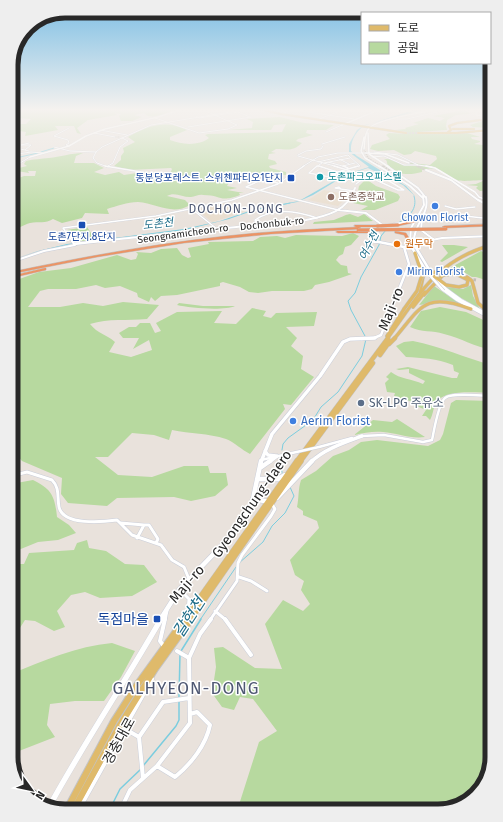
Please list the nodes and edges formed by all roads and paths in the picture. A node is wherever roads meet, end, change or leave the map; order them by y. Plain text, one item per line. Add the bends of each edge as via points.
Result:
1 (28, 147) edge
2 (60, 147) edge
3 (102, 147) edge
4 (120, 147) edge
5 (322, 147) edge
6 (18, 148) edge
7 (56, 148) junction
8 (366, 148) junction
9 (25, 150) junction
10 (31, 152) junction
11 (96, 152) junction
12 (367, 152) junction
13 (374, 152) junction
14 (43, 153) junction
15 (362, 153) junction
16 (18, 154) edge
17 (385, 154) junction
18 (364, 156) junction
19 (372, 157) junction
20 (30, 158) joint
21 (350, 158) junction
22 (338, 159) junction
23 (312, 160) junction
24 (318, 162) junction
25 (328, 162) junction
26 (356, 162) junction
27 (18, 163) edge
28 (323, 163) junction
29 (409, 163) tunnel mouth
30 (349, 164) junction
31 (418, 165) junction
32 (317, 166) junction
33 (342, 166) junction
34 (107, 167) junction
35 (388, 168) junction
36 (349, 169) junction
37 (382, 169) junction
38 (345, 170) junction
39 (426, 170) tunnel mouth
40 (370, 171) dead end
41 (393, 171) junction
42 (141, 172) dead end
43 (338, 172) junction
44 (386, 172) junction
45 (359, 174) junction
46 (379, 175) junction
47 (245, 176) dead end
48 (367, 176) junction
49 (393, 176) junction
50 (398, 176) junction
51 (382, 177) junction
52 (373, 178) junction
53 (261, 180) junction
54 (345, 182) dead end
55 (279, 183) junction
56 (356, 184) dead end
57 (355, 188) dead end
58 (341, 189) dead end
59 (262, 191) junction
60 (354, 191) junction
61 (425, 198) junction
62 (485, 200) edge
63 (485, 201) edge
64 (445, 206) dead end
65 (475, 208) dead end
66 (193, 209) junction
67 (338, 210) junction
68 (420, 216) junction
69 (465, 216) dead end
70 (317, 218) junction
71 (485, 218) edge
72 (415, 222) junction
73 (382, 225) junction
74 (257, 226) junction
75 (485, 227) edge
76 (217, 229) junction
77 (280, 232) junction
78 (485, 236) edge
79 (433, 239) junction
80 (420, 242) tunnel mouth
81 (74, 244) junction
82 (412, 244) junction
83 (404, 247) junction
84 (485, 247) edge
85 (485, 247) edge
86 (415, 253) junction
87 (18, 260) edge
88 (428, 271) junction
89 (18, 272) edge
90 (18, 275) edge
91 (434, 276) joint
92 (445, 288) junction
93 (420, 300) junction
94 (410, 308) junction
95 (471, 309) junction
96 (485, 310) edge
97 (485, 313) edge
98 (485, 314) edge
99 (385, 348) junction
100 (378, 352) junction
101 (485, 396) edge
102 (362, 436) junction
103 (265, 451) junction
104 (277, 456) junction
105 (261, 460) junction
106 (259, 471) junction
107 (18, 472) edge
108 (288, 473) junction
109 (257, 479) junction
110 (268, 479) junction
111 (253, 499) junction
112 (270, 502) junction
113 (120, 523) junction
114 (144, 525) junction
115 (137, 538) junction
116 (156, 543) junction
117 (239, 577) junction
118 (189, 580) junction
119 (179, 590) junction
120 (267, 591) dead end
121 (170, 603) junction
122 (215, 612) junction
123 (187, 615) junction
124 (163, 644) dead end
125 (177, 651) dead end
126 (251, 655) dead end
127 (189, 658) junction
128 (155, 669) junction
129 (188, 698) junction
130 (190, 714) junction
131 (125, 729) junction
132 (139, 737) junction
133 (157, 766) junction
134 (143, 778) junction
135 (52, 802) edge
136 (70, 804) edge
137 (77, 804) edge
138 (82, 804) edge
139 (123, 804) edge

1 - 9 street
2 - 7 main road
3 - 11 street
4 - 34 street via 113,163
5 - 23 street via 302,152 298,156
6 - 9 street
7 - 11 street
7 - 14 main road
8 - 12 main road
8 - 13 main road
8 - 15 main road
9 - 10 street
10 - 14 street
10 - 16 street
11 - 34 street via 93,158 95,161
12 - 15 street
12 - 17 main road
12 - 19 main road
13 - 17 main road
13 - 31 street via 398,156
14 - 20 main road
15 - 18 main road
15 - 23 street via 328,154
17 - 19 main road via 373,154
17 - 29 main road
18 - 19 main road
18 - 37 main road
19 - 31 street via 384,156 404,165
19 - 35 main road
20 - 27 street
21 - 22 street
21 - 24 street via 344,156
21 - 26 street
22 - 25 street
22 - 30 street
23 - 24 street
23 - 55 street
24 - 28 street
25 - 28 street
25 - 33 street
26 - 30 street
26 - 36 street via 360,166
28 - 32 street
28 - 38 street
30 - 33 street
31 - 62 street via 435,168
32 - 43 street
32 - 43 street via 309,172 330,177
33 - 36 street
34 - 42 street
35 - 37 main road
35 - 41 main road
36 - 38 street
36 - 45 street
37 - 44 main road
38 - 43 street
39 - 63 main road via 451,180
40 - 45 street
41 - 44 street
41 - 50 main road
44 - 46 street
44 - 49 main road
45 - 48 street
45 - 54 street
46 - 48 street
46 - 51 street
47 - 53 street
48 - 52 street
48 - 56 street
49 - 50 main road
49 - 61 main road
50 - 61 main road via 419,189
51 - 52 street
51 - 52 street via 404,190 398,190
53 - 55 street
53 - 59 street via 246,187
55 - 59 street
57 - 60 main road, Dochonbuk-ro
58 - 60 street
59 - 66 street
59 - 67 street
60 - 67 main road, Dochonbuk-ro via 350,201
61 - 68 main road via 427,209
64 - 65 street via 458,209
66 - 76 street
66 - 81 street via 63,228
67 - 70 main road, Dochonbuk-ro
67 - 73 main road via 364,212
68 - 72 main road
68 - 73 main road, bridge via 406,223
68 - 79 main road via 421,230
68 - 82 main road
69 - 71 street
70 - 74 main road, Dochonbuk-ro
70 - 74 street via 298,212 274,213 255,220
72 - 77 highway, bridge
72 - 82 main road via 410,232
73 - 83 main road via 374,241
74 - 76 main road, Dochonbuk-ro
75 - 77 highway, Seongnamicheon-ro, bridge
76 - 81 main road, Dochonbuk-ro
77 - 82 highway, bridge via 396,232 405,234
77 - 89 highway, Seongnamicheon-ro via 174,242
77 - 90 highway, Seongnamicheon-ro via 192,241 83,260
78 - 79 main road
79 - 80 main road
81 - 87 street, Dochonbuk-ro
82 - 83 main road
82 - 86 main road
82 - 88 main road
83 - 103 main road, Maji-ro via 409,264 381,335 343,342 320,376 272,434
84 - 93 main road, Gyeongchung-daero via 468,253 448,265 429,285
85 - 94 main road, Gyeongchung-daero via 464,254 446,264 427,284
86 - 88 main road
86 - 94 main road via 422,269 422,287
88 - 91 main road, bridge
88 - 92 main road, bridge
91 - 92 main road, bridge
92 - 93 main road via 467,285 468,280 460,275 443,275
92 - 95 main road
92 - 97 main road
93 - 99 main road, Gyeongchung-daero
94 - 100 main road, Gyeongchung-daero
95 - 98 main road
95 - 99 main road via 448,303 424,305 413,314
96 - 100 main road, bridge via 478,303 470,279 456,272 439,271 424,275 417,291
99 - 112 main road, Gyeongchung-daero
100 - 108 main road, Gyeongchung-daero
101 - 102 street via 452,395 445,398 432,440 423,442 384,435
102 - 104 street, bridge
102 - 112 main road via 315,458
103 - 104 main road via 268,456
103 - 105 main road, Maji-ro
104 - 105 street
104 - 106 main road
105 - 106 main road, Maji-ro
106 - 109 main road, Maji-ro
106 - 110 main road
107 - 113 street via 33,472 55,482 61,513 70,518 98,523 117,520
108 - 110 main road via 278,479
108 - 112 main road, Gyeongchung-daero
109 - 110 main road
109 - 111 main road, Maji-ro
111 - 112 main road
111 - 118 main road, Maji-ro via 235,531
112 - 117 street via 274,509 238,563
112 - 123 main road, Gyeongchung-daero
112 - 128 main road, Gyeongchung-daero
113 - 114 street
113 - 115 street
114 - 115 street
114 - 116 street via 148,525 154,531 158,539
115 - 116 street
116 - 118 street via 172,560 184,567
117 - 120 street via 252,581
117 - 122 street
118 - 119 main road, Maji-ro
119 - 121 main road, Maji-ro
119 - 123 street via 188,596 191,603
121 - 124 street via 160,635
121 - 135 main road, Maji-ro via 79,752
122 - 126 street via 229,622 239,641
122 - 127 street via 200,634
123 - 136 main road, Gyeongchung-daero via 114,721
125 - 127 street
127 - 129 street
128 - 131 street, 경충대로 via 150,684
128 - 137 main road, Gyeongchung-daero via 120,724
129 - 130 street
129 - 132 street via 163,702
130 - 133 street via 190,723
130 - 133 street via 197,712 210,725 210,730 197,752 175,777
131 - 132 street
131 - 138 street, 경충대로
132 - 134 street
133 - 134 street
134 - 139 street via 130,790

